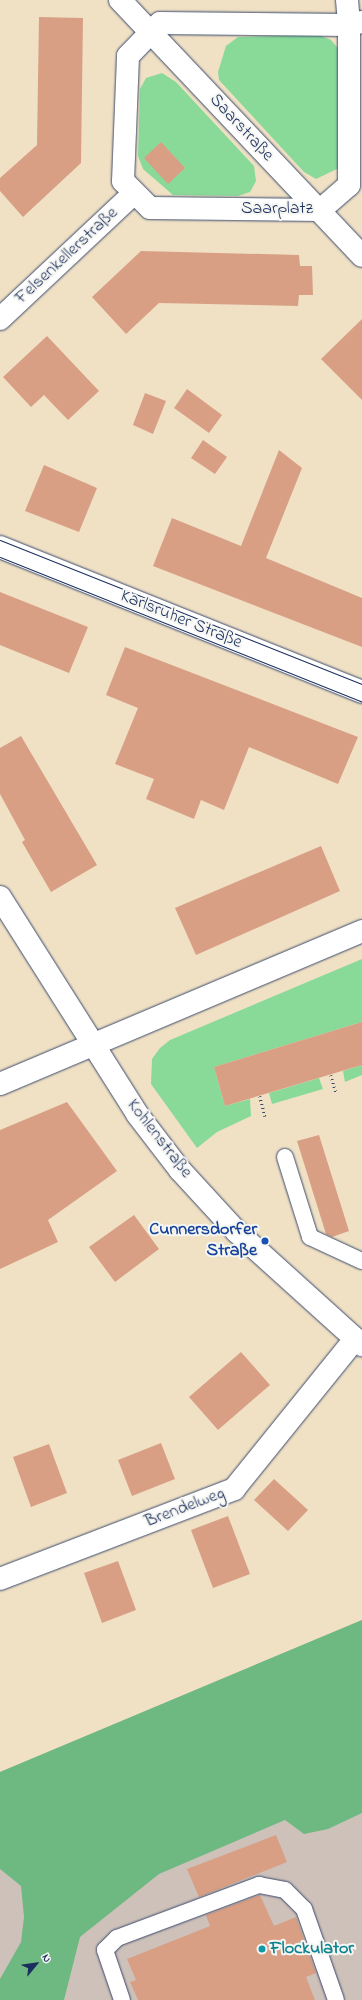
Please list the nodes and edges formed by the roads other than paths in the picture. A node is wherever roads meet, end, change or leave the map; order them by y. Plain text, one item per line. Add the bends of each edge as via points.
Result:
1 (120, 0) edge
2 (348, 0) edge
3 (356, 23) edge
4 (151, 32) junction
5 (134, 193) junction
6 (320, 210) junction
7 (362, 256) edge
8 (0, 319) edge
9 (0, 547) edge
10 (362, 692) edge
11 (0, 897) edge
12 (362, 931) edge
13 (94, 1046) junction
14 (0, 1084) edge
15 (285, 1157) dead end
16 (362, 1261) edge
17 (360, 1338) edge
18 (0, 1578) edge
19 (122, 2000) edge
20 (336, 2000) edge

1 - 4 street, Saarstraße
2 - 3 street
3 - 4 street, Saarplatz via 160,23
3 - 6 street, Saarplatz via 349,185
4 - 5 street, Saarplatz via 128,56 123,181
4 - 6 street, Saarstraße
5 - 6 street, Saarplatz via 150,208
5 - 8 street, Felsenkellerstraße
6 - 7 street, Saarstraße
9 - 10 street, Karlsruher Straße
11 - 13 street, Kohlenstraße
12 - 13 street
13 - 14 street
13 - 17 street, Kohlenstraße via 137,1114 180,1170 237,1232
15 - 16 lane via 310,1237
17 - 18 street, Brendelweg via 234,1489
19 - 20 lane via 105,1950 117,1938 259,1885 285,1890 304,1909

